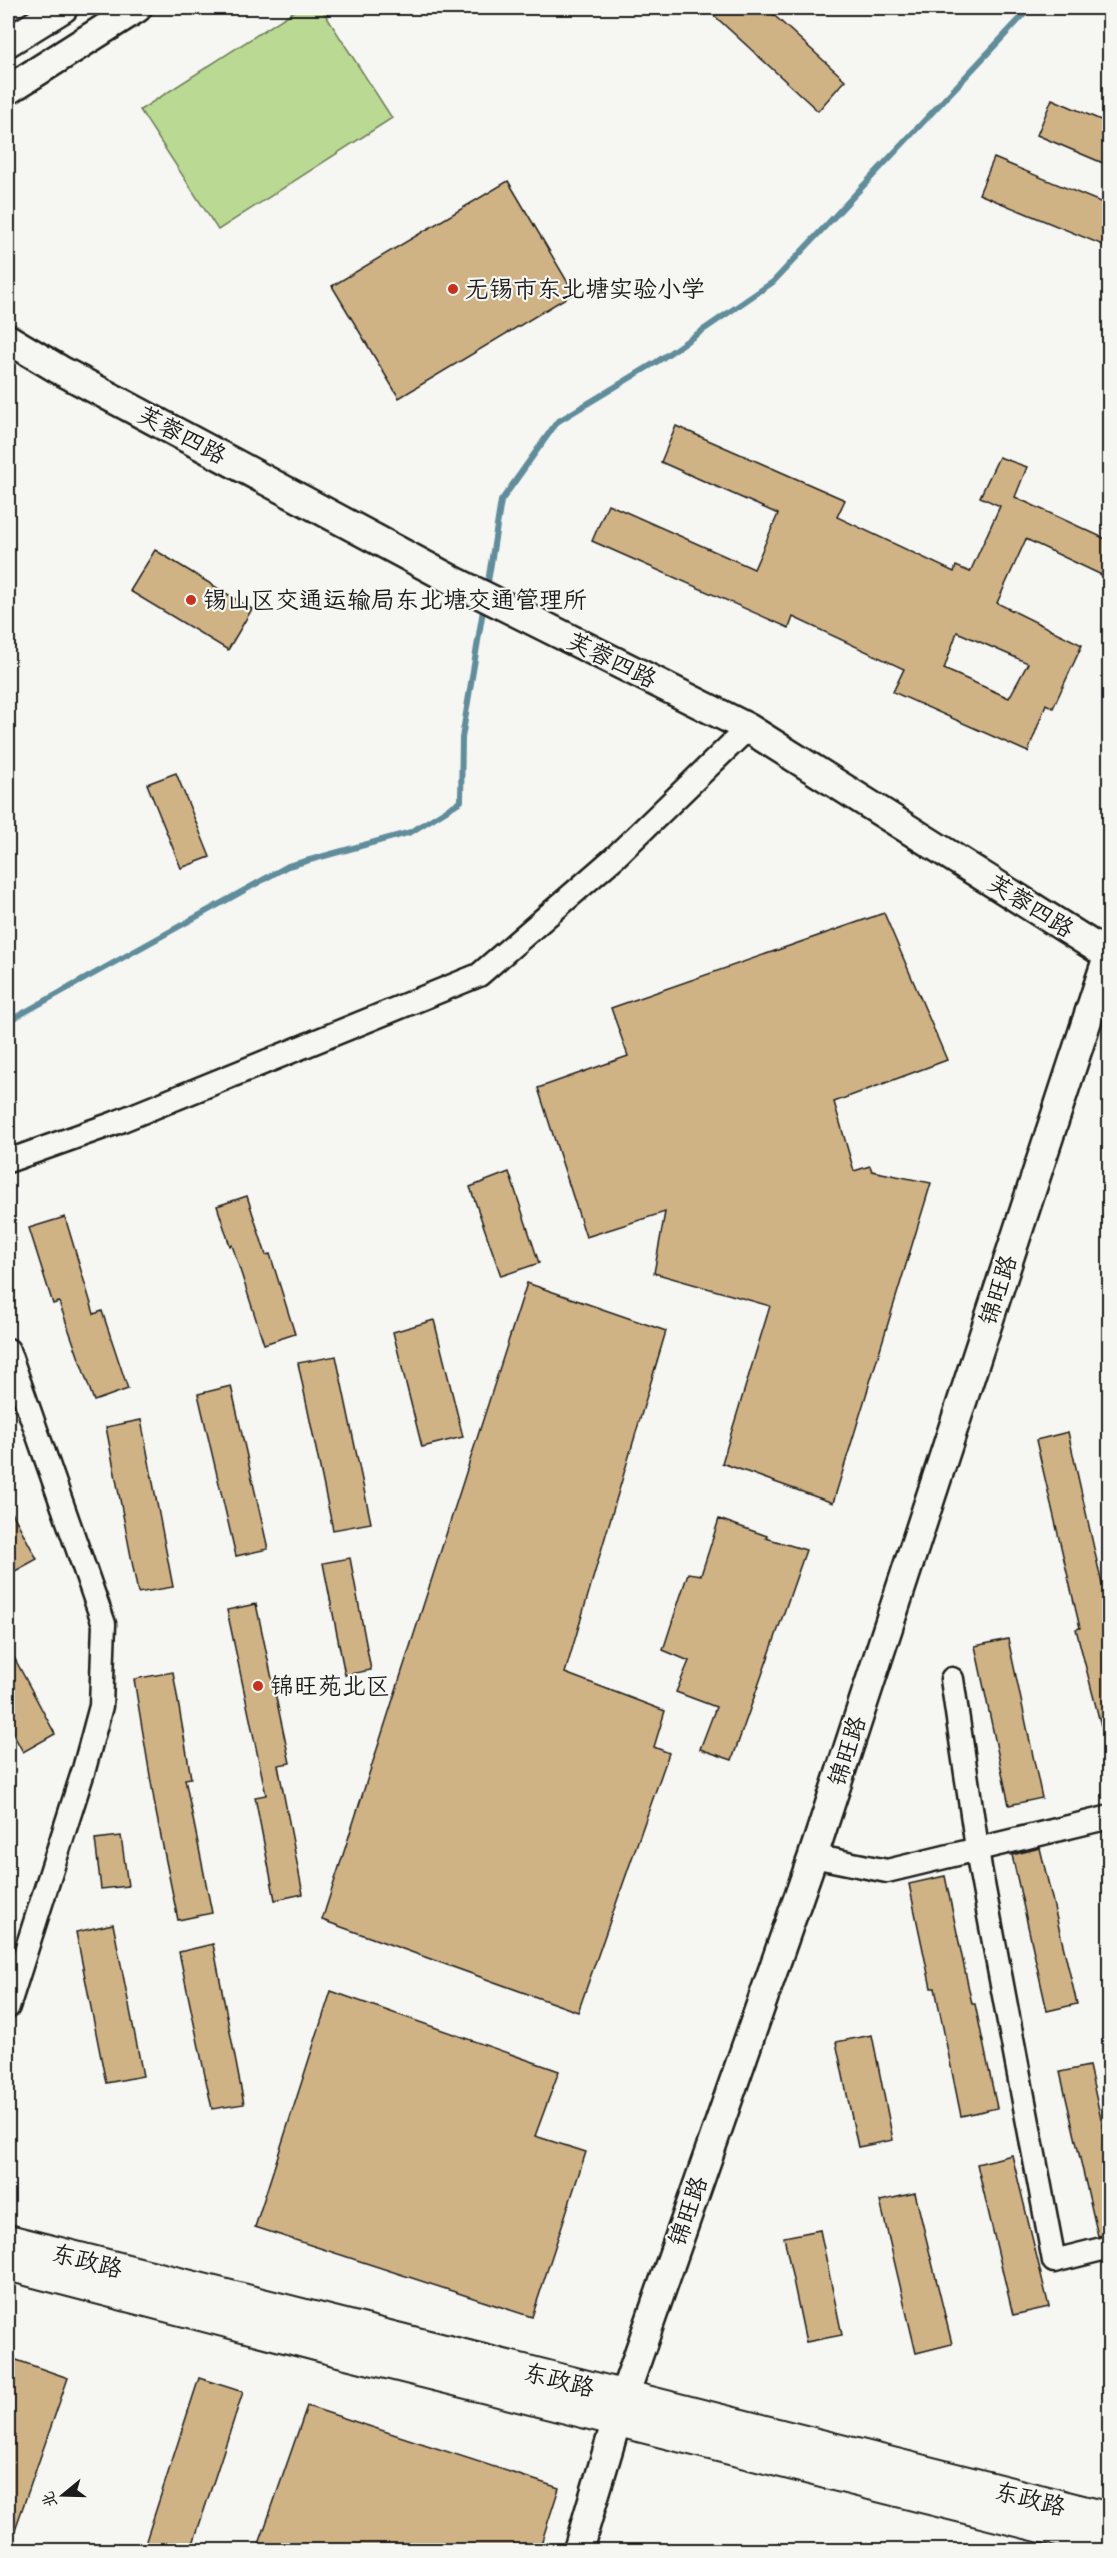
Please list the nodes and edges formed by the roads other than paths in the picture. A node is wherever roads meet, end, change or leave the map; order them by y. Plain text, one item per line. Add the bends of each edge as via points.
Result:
1 (63, 8) edge
2 (137, 8) edge
3 (8, 42) edge
4 (8, 90) edge
5 (8, 339) edge
6 (748, 728) junction
7 (1109, 954) edge
8 (8, 1161) edge
9 (8, 1350) edge
10 (952, 1679) dead end
11 (1110, 1817) edge
12 (977, 1849) junction
13 (813, 1856) junction
14 (8, 2007) edge
15 (8, 2241) edge
16 (1110, 2247) edge
17 (8, 2264) edge
18 (621, 2407) junction
19 (1110, 2519) edge
20 (1110, 2543) edge
21 (578, 2550) edge

1 - 3 street
2 - 4 street
5 - 6 street, 芙蓉四路 via 454,581
6 - 7 street, 芙蓉四路
6 - 8 street via 614,858 479,975 126,1118
7 - 13 street, 锦旺路
9 - 14 street via 104,1624 101,1706
10 - 12 street
11 - 12 street
12 - 13 street via 887,1871
12 - 16 street via 1054,2261
13 - 18 street, 锦旺路
15 - 18 main road, 东政路
17 - 18 main road, 东政路 via 343,2351
18 - 19 main road, 东政路
18 - 20 main road, 东政路
18 - 21 street, 锦旺路

